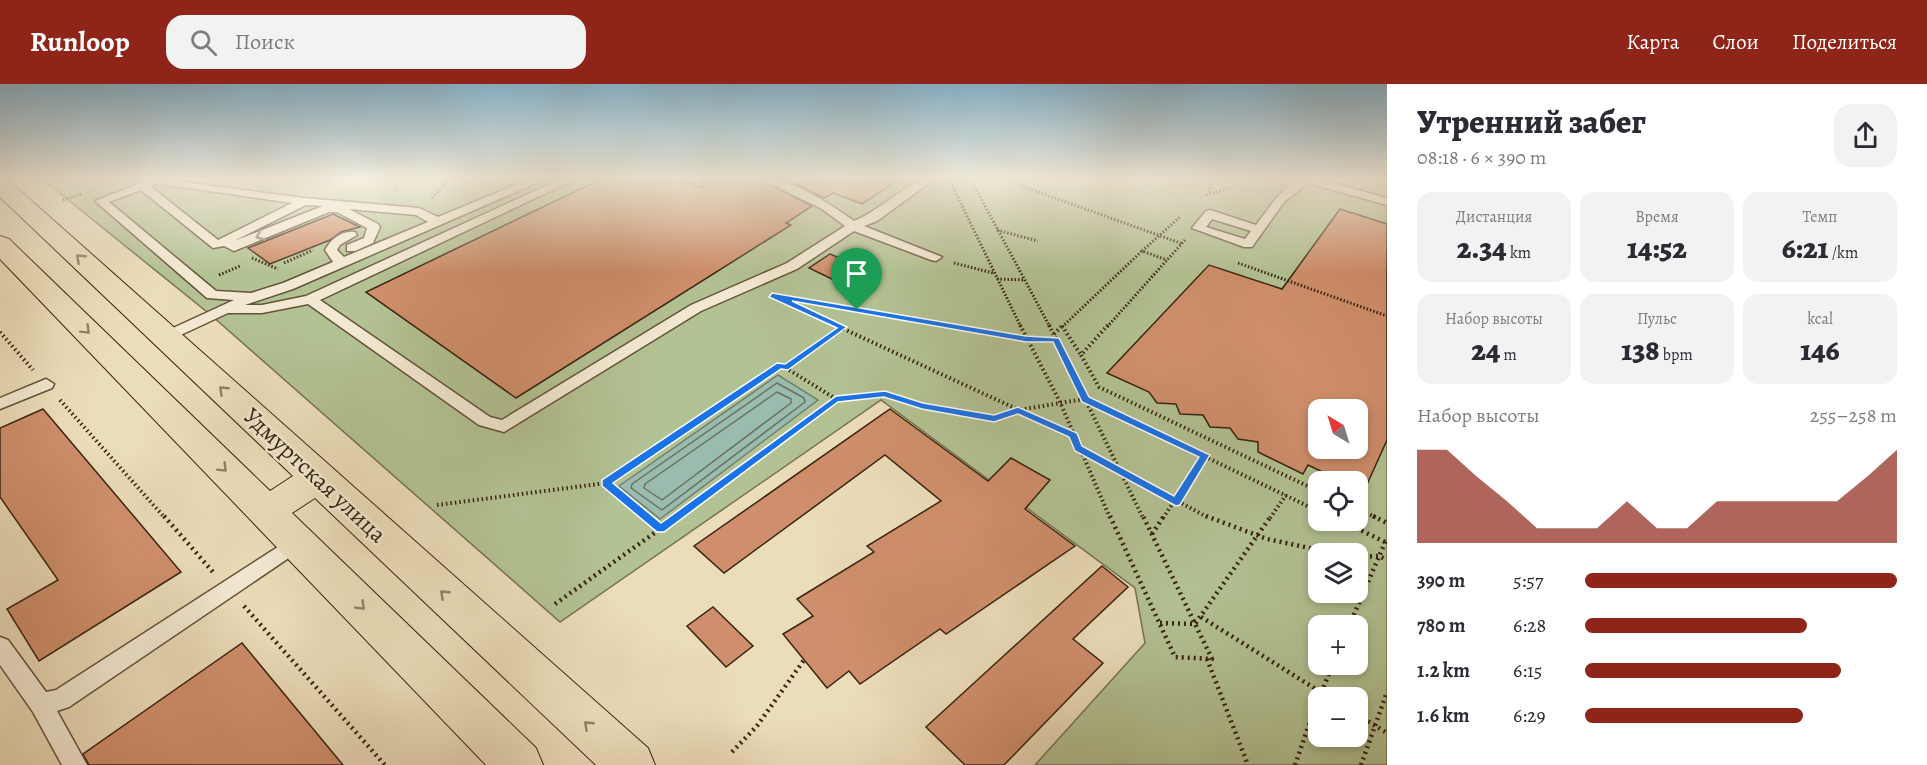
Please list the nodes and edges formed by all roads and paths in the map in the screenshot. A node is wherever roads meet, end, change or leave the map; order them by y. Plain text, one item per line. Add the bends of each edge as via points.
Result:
1 (28, 210) edge
2 (111, 210) edge
3 (172, 210) edge
4 (289, 210) edge
5 (325, 210) edge
6 (342, 210) edge
7 (396, 210) edge
8 (466, 210) edge
9 (503, 210) edge
10 (830, 210) edge
11 (885, 210) edge
12 (963, 210) edge
13 (986, 210) edge
14 (1272, 210) edge
15 (437, 222) junction
16 (853, 226) junction
17 (1257, 229) dead end
18 (996, 230) junction
19 (351, 235) dead end
20 (1038, 242) dead end
21 (1182, 243) dead end
22 (0, 244) edge
23 (230, 244) junction
24 (314, 250) dead end
25 (936, 257) dead end
26 (338, 259) junction
27 (255, 260) junction
28 (1167, 260) junction
29 (972, 268) dead end
30 (280, 272) junction
31 (993, 274) junction
32 (996, 279) junction
33 (1025, 280) junction
34 (199, 284) junction
35 (252, 297) junction
36 (310, 299) junction
37 (224, 310) junction
38 (1062, 326) junction
39 (843, 327) junction
40 (0, 332) edge
41 (1054, 334) junction
42 (165, 337) junction
43 (1026, 339) junction
44 (1056, 340) junction
45 (1081, 355) junction
46 (785, 368) junction
47 (46, 384) junction
48 (836, 399) junction
49 (1085, 399) junction
50 (1060, 402) junction
51 (0, 404) edge
52 (1018, 410) junction
53 (1073, 435) junction
54 (1078, 448) junction
55 (1205, 455) junction
56 (1121, 472) junction
57 (318, 478) junction
58 (606, 483) junction
59 (1308, 486) edge
60 (1286, 495) junction
61 (1176, 502) junction
62 (437, 505) dead end
63 (1308, 505) edge
64 (267, 511) junction
65 (1368, 514) edge
66 (1387, 523) edge
67 (660, 529) junction
68 (1364, 531) edge
69 (1151, 534) junction
70 (1257, 536) junction
71 (1386, 541) edge
72 (298, 542) junction
73 (1308, 547) edge
74 (1379, 556) junction
75 (1368, 557) edge
76 (1387, 560) edge
77 (228, 589) junction
78 (555, 604) dead end
79 (1354, 615) edge
80 (1201, 617) junction
81 (1160, 623) junction
82 (1195, 624) junction
83 (0, 647) edge
84 (1207, 659) junction
85 (804, 660) dead end
86 (1308, 688) edge
87 (1387, 692) edge
88 (41, 704) junction
89 (1368, 722) edge
90 (1376, 727) junction
91 (1308, 729) edge
92 (1387, 734) edge
93 (732, 752) dead end
94 (75, 765) edge
95 (385, 765) edge
96 (519, 765) edge
97 (631, 765) edge
98 (1248, 765) edge
99 (1295, 765) edge
100 (1361, 765) edge

42 -> 1 main road, Удмуртская улица
2 - 34 lane
3 - 23 lane via 217,245
4 - 23 lane
5 -> 23 lane
26 -> 6 lane via 369,240 374,227
7 - 15 lane via 419,212
8 - 15 lane
9 - 36 lane
10 - 16 lane
11 - 16 lane
12 - 31 path
13 - 18 path
14 - 17 lane
15 - 26 lane
16 - 25 lane
16 - 36 lane via 792,266 696,308 504,426 485,420
18 - 20 path
18 - 33 path
19 - 26 lane via 335,243 331,250
21 - 28 path
22 -> 64 main road
23 - 27 path
24 - 30 path
26 - 30 lane
26 - 35 lane via 288,286
27 - 30 path
27 - 34 path
28 - 38 path via 1142,251
28 - 45 path
29 - 31 path
30 - 35 lane
31 - 32 path
32 - 33 path
32 - 43 path
33 - 41 path
34 - 35 lane via 212,295
35 - 37 lane
36 - 37 lane via 262,309
37 - 42 lane
38 - 41 path
38 - 45 path
39 - 43 path via 772,296
39 - 46 path
39 - 52 path
40 - 47 path
41 - 44 path
57 -> 42 main road, Удмуртская улица
43 - 44 path
43 - 50 path
44 - 49 path
45 - 59 path via 1099,387
46 - 48 path
46 - 58 path via 781,365
47 - 51 lane
47 - 77 path
48 - 52 path via 885,394 922,406 994,418
48 - 67 path
49 - 50 path
49 - 55 path
49 - 56 path
50 - 52 path
50 - 53 path
52 - 53 path
53 - 54 path
54 - 56 path
54 - 81 path
55 - 60 path
55 - 61 path
56 - 61 path
56 - 69 path
57 - 64 main road
97 -> 57 main road, Удмуртская улица
58 - 62 path
58 - 67 path
60 - 63 path
60 - 70 path
61 - 69 path
61 - 70 path
64 - 72 main road
65 - 66 path
67 - 78 path
68 - 71 path
69 - 82 path
70 - 73 path
70 - 80 path
71 - 74 path
72 - 77 lane
72 -> 96 main road
74 - 75 path
74 - 76 path
74 - 79 path
77 - 88 lane via 60,699
77 - 95 path
80 - 82 path
80 - 86 path
81 - 82 path
81 - 84 path via 1175,657
82 - 84 path via 1212,659
83 - 88 lane
84 - 98 path
85 - 93 path via 757,726
87 - 90 path
88 - 94 lane
89 - 90 path
90 - 92 path
90 - 100 path
91 - 99 path

